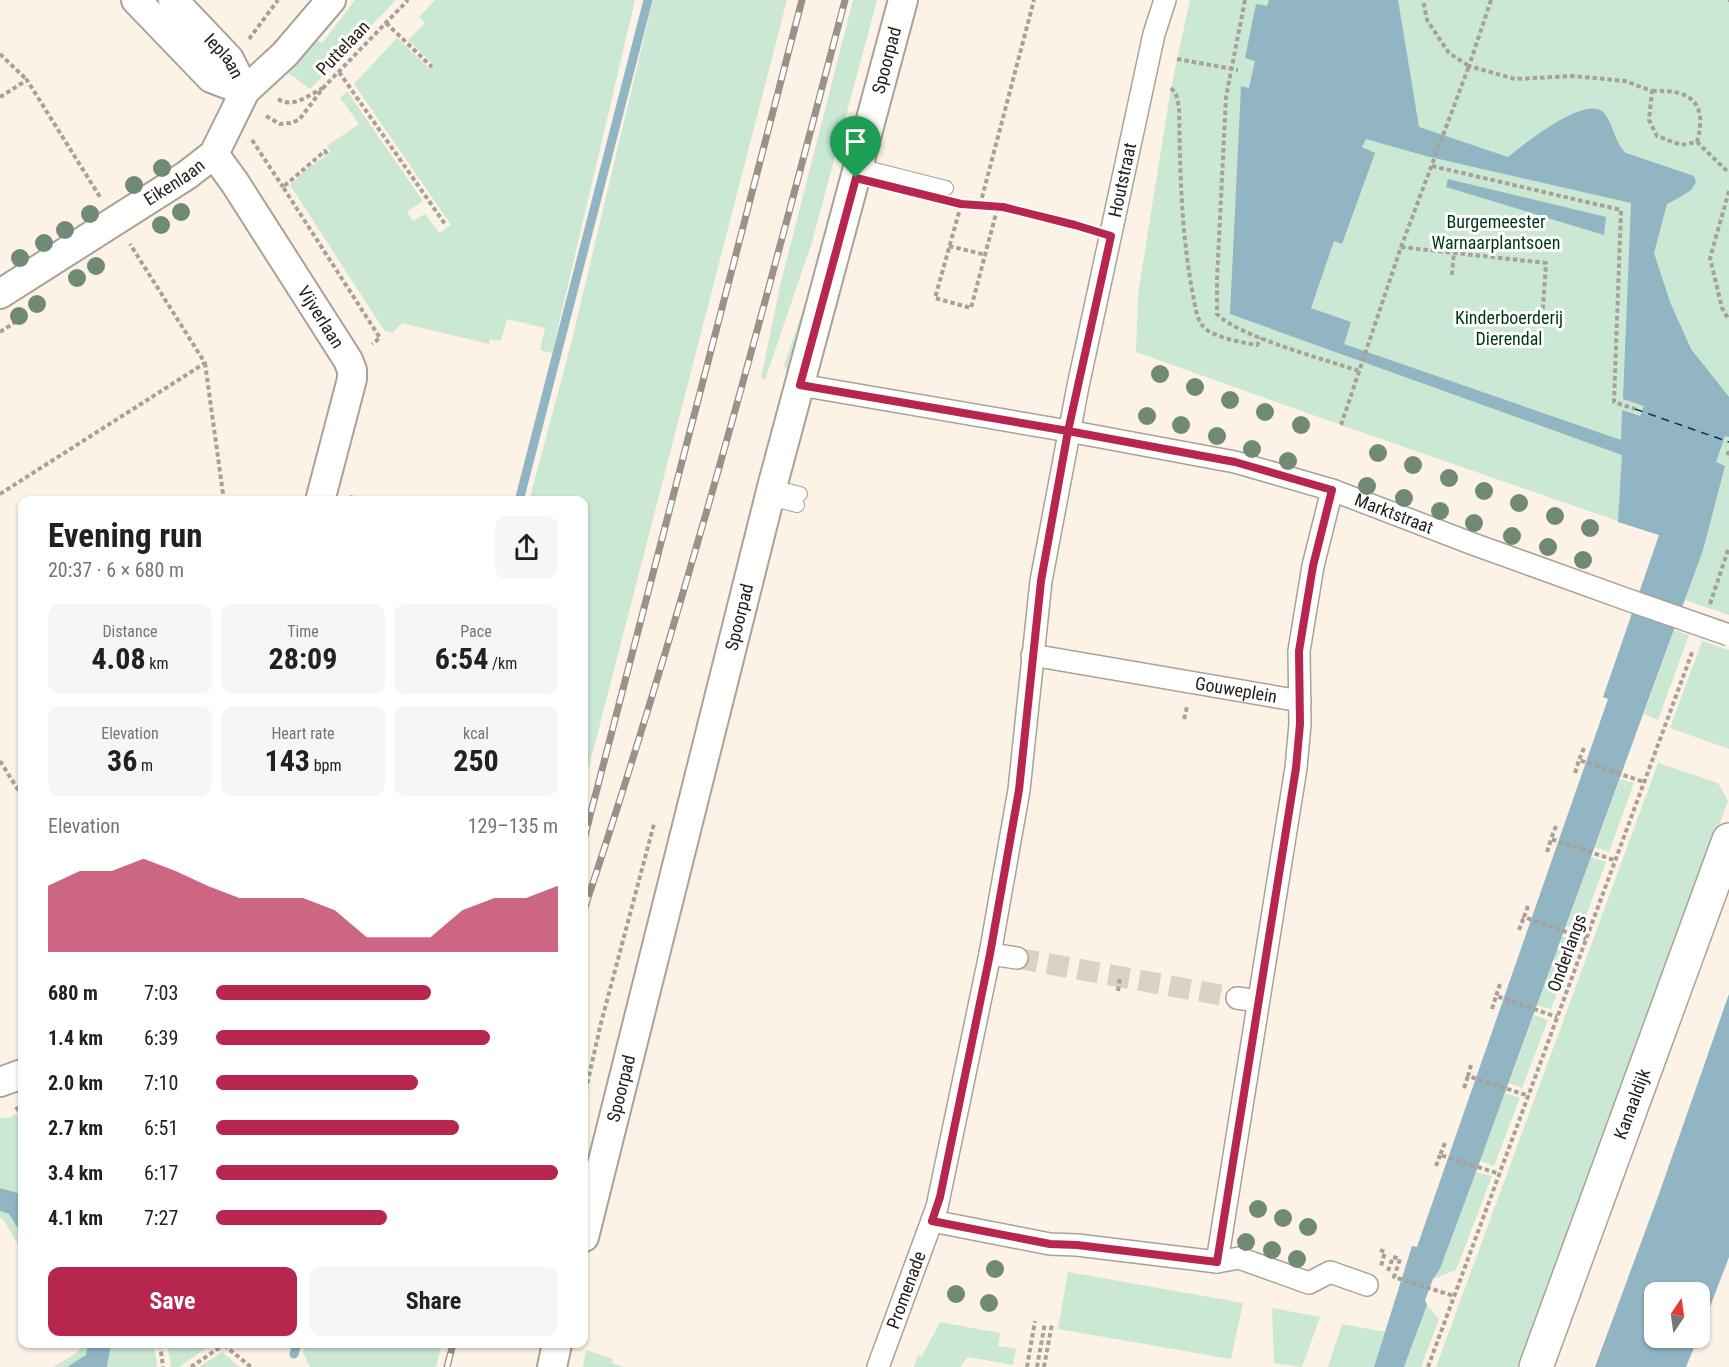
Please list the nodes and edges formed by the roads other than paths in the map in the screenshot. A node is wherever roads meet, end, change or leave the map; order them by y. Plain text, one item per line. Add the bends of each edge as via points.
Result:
1 (136, 0) edge
2 (173, 0) edge
3 (331, 0) edge
4 (903, 0) edge
5 (1165, 0) edge
6 (253, 103) junction
7 (214, 154) junction
8 (859, 166) junction
9 (948, 195) road end
10 (0, 294) edge
11 (800, 385) junction
12 (1068, 431) junction
13 (1332, 490) junction
14 (771, 492) junction
15 (321, 496) edge
16 (799, 500) dead end
17 (1729, 635) edge
18 (1032, 655) junction
19 (1300, 701) junction
20 (1729, 840) edge
21 (1729, 889) edge
22 (990, 954) junction
23 (1017, 958) tunnel mouth
24 (1237, 998) tunnel mouth
25 (1258, 1001) junction
26 (588, 1221) edge
27 (932, 1221) junction
28 (1217, 1262) junction
29 (1367, 1285) dead end
30 (556, 1348) edge
31 (552, 1367) edge
32 (878, 1367) edge
33 (1536, 1367) edge
34 (1554, 1367) edge

1 - 6 street, Ieplaan via 211,78
2 - 6 street, Ieplaan via 229,59
3 - 6 street, Eikenlaan via 285,54
4 - 8 street, Spoorpad
5 - 12 street, Houtstraat via 1154,34
6 - 7 street, Eikenlaan
7 - 10 street, Eikenlaan via 187,176
7 - 15 street, Vijverlaan via 352,370
8 - 9 lane
8 - 11 street, Spoorpad
11 - 12 street, Marktstraat
11 - 14 street, Spoorpad
12 - 13 street, Marktstraat via 1235,462
12 - 18 street, Promenade
13 - 17 street, Marktstraat, bridge
13 - 19 street, Gouweplein via 1313,566 1299,651
14 - 16 lane
14 - 26 street, Spoorpad
18 - 19 street, Gouweplein
18 - 22 street, Promenade via 1019,790
19 - 25 street via 1296,768
20 - 33 main road, Kanaaldijk
21 - 34 main road, Kanaaldijk
22 - 23 street
22 - 27 street, Promenade
24 - 25 street
25 - 28 street
27 - 28 street via 1050,1244
27 - 32 street, Promenade
28 - 29 street via 1239,1258 1309,1283 1330,1272
30 - 31 street

